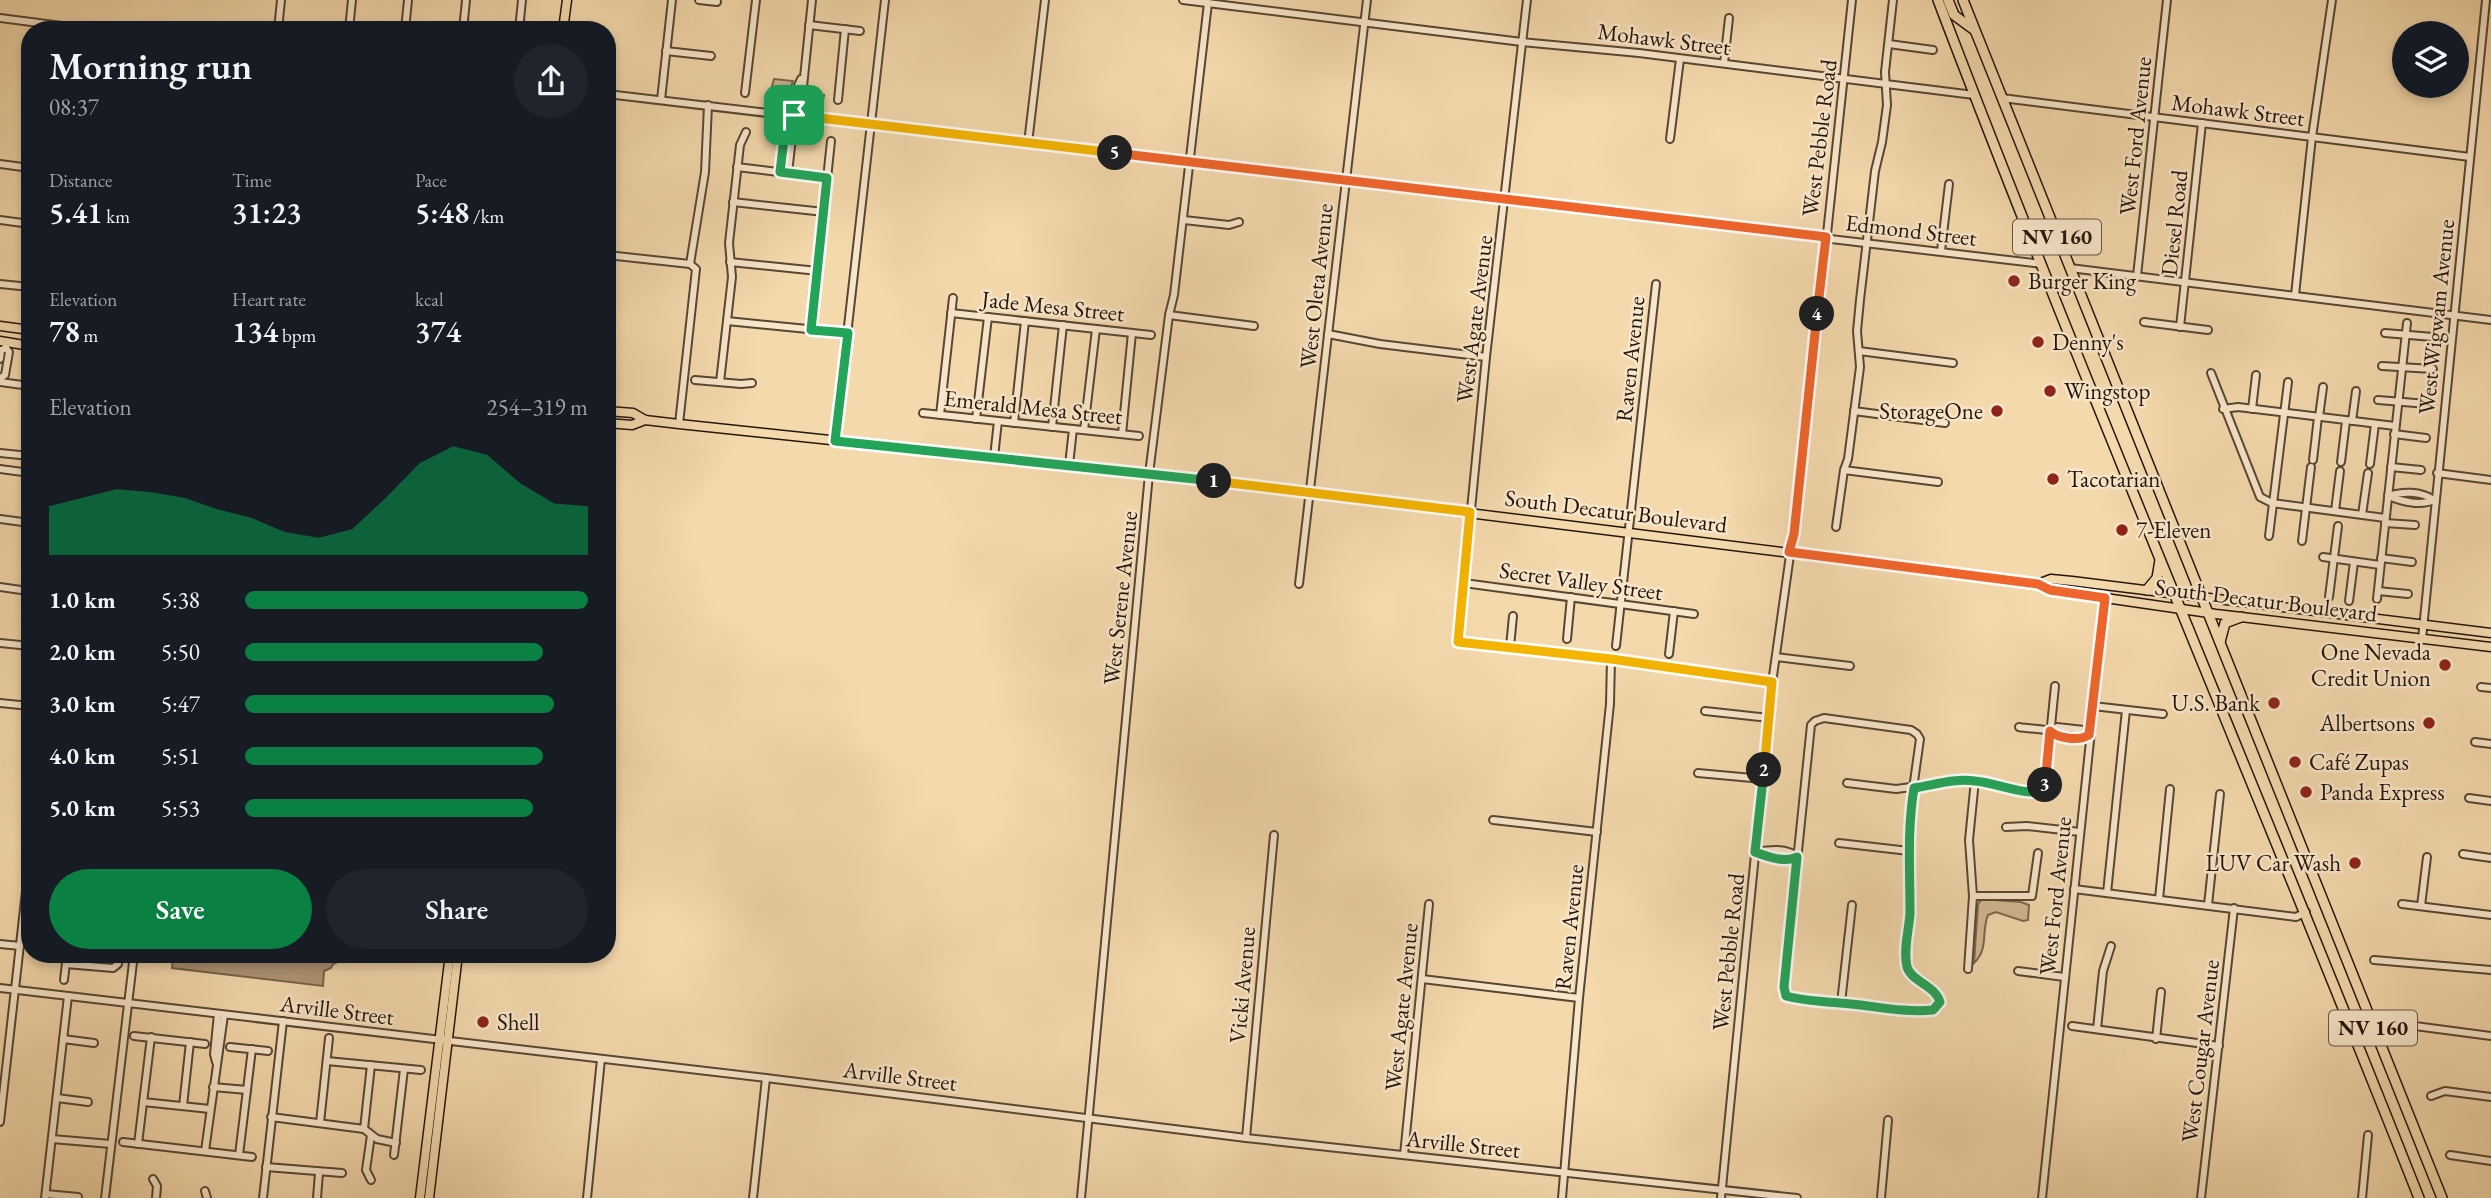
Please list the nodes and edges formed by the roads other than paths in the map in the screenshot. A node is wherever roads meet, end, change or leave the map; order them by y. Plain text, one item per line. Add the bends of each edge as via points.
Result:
1 (281, 0) edge
2 (352, 0) edge
3 (408, 0) edge
4 (466, 0) edge
5 (522, 0) edge
6 (566, 0) edge
7 (672, 0) edge
8 (699, 0) edge
9 (756, 0) edge
10 (812, 0) edge
11 (885, 0) edge
12 (1045, 0) edge
13 (1183, 0) edge
14 (1367, 0) edge
15 (1527, 0) edge
16 (1852, 0) edge
17 (1894, 0) edge
18 (1938, 0) edge
19 (1948, 0) edge
20 (1963, 0) edge
21 (2167, 0) edge
22 (2332, 0) edge
23 (2486, 0) edge
24 (717, 2) dead end
25 (1208, 3) junction
26 (0, 18) edge
27 (1729, 18) dead end
28 (23, 21) edge
29 (279, 21) edge
30 (350, 21) edge
31 (406, 21) edge
32 (464, 21) edge
33 (520, 21) edge
34 (564, 21) edge
35 (1364, 23) junction
36 (809, 25) junction
37 (845, 29) junction
38 (1975, 30) junction
39 (860, 31) dead end
40 (1522, 42) junction
41 (1889, 44) junction
42 (1933, 50) dead end
43 (666, 51) junction
44 (711, 56) dead end
45 (1680, 59) junction
46 (1724, 64) junction
47 (1844, 79) junction
48 (1886, 84) junction
49 (745, 93) dead end
50 (616, 95) edge
51 (1974, 95) junction
52 (2002, 99) junction
53 (661, 100) junction
54 (838, 100) dead end
55 (708, 105) junction
56 (791, 115) junction
57 (2154, 118) junction
58 (2202, 123) junction
59 (872, 124) junction
60 (746, 132) dead end
61 (2312, 137) junction
62 (1670, 139) dead end
63 (831, 141) dead end
64 (1028, 143) junction
65 (2470, 157) junction
66 (1189, 162) junction
67 (0, 164) edge
68 (21, 167) edge
69 (737, 167) junction
70 (780, 172) junction
71 (788, 173) junction
72 (827, 178) junction
73 (1346, 180) junction
74 (1949, 184) dead end
75 (1506, 199) junction
76 (733, 202) junction
77 (824, 212) junction
78 (0, 220) edge
79 (1184, 220) junction
80 (1238, 222) dead end
81 (21, 223) edge
82 (1826, 237) junction
83 (1867, 242) junction
84 (1941, 251) junction
85 (616, 256) edge
86 (730, 262) junction
87 (2042, 264) junction
88 (693, 266) junction
89 (2070, 268) junction
90 (818, 271) junction
91 (2137, 276) junction
92 (2185, 282) junction
93 (0, 284) edge
94 (1656, 284) dead end
95 (21, 286) edge
96 (2295, 295) junction
97 (953, 298) dead end
98 (951, 313) junction
99 (2454, 315) junction
100 (1169, 316) junction
101 (988, 317) junction
102 (2491, 320) edge
103 (727, 321) junction
104 (1025, 321) junction
105 (2144, 322) dead end
106 (2407, 323) dead end
107 (1063, 325) junction
108 (1254, 326) dead end
109 (4, 327) edge
110 (2180, 327) junction
111 (1096, 329) junction
112 (811, 330) junction
113 (2208, 330) dead end
114 (1132, 332) junction
115 (848, 333) junction
116 (2385, 333) dead end
117 (1328, 334) junction
118 (1151, 335) dead end
119 (2405, 335) junction
120 (2433, 337) dead end
121 (4, 344) edge
122 (1859, 351) junction
123 (1486, 357) junction
124 (0, 359) edge
125 (1952, 363) dead end
126 (2382, 366) dead end
127 (2402, 366) junction
128 (2433, 369) dead end
129 (2211, 373) dead end
130 (2256, 375) dead end
131 (1, 379) edge
132 (695, 380) dead end
133 (720, 382) junction
134 (2288, 382) dead end
135 (752, 383) dead end
136 (21, 384) edge
137 (2323, 387) dead end
138 (2356, 391) dead end
139 (2378, 400) dead end
140 (2398, 401) junction
141 (2428, 404) dead end
142 (2223, 409) junction
143 (2252, 409) junction
144 (1854, 411) junction
145 (616, 412) edge
146 (923, 413) dead end
147 (2284, 413) junction
148 (940, 415) junction
149 (2318, 417) junction
150 (976, 419) junction
151 (645, 420) junction
152 (998, 421) junction
153 (2349, 421) junction
154 (1014, 422) junction
155 (1945, 423) dead end
156 (616, 424) edge
157 (679, 424) junction
158 (2375, 424) junction
159 (2395, 426) junction
160 (1052, 427) junction
161 (1073, 429) junction
162 (1084, 430) junction
163 (1122, 434) junction
164 (2395, 435) junction
165 (1139, 436) dead end
166 (2426, 438) dead end
167 (835, 441) junction
168 (0, 453) edge
169 (21, 455) edge
170 (994, 457) junction
171 (2341, 462) dead end
172 (2370, 464) dead end
173 (1069, 465) junction
174 (2391, 467) junction
175 (0, 469) edge
176 (1844, 470) junction
177 (2421, 470) dead end
178 (2340, 471) dead end
179 (21, 472) edge
180 (2368, 473) dead end
181 (2437, 473) junction
182 (1149, 474) junction
183 (2491, 480) edge
184 (1938, 482) dead end
185 (1311, 493) junction
186 (2388, 496) junction
187 (2434, 500) junction
188 (2272, 503) junction
189 (2306, 507) junction
190 (2335, 511) junction
191 (1470, 512) junction
192 (2362, 515) junction
193 (0, 519) edge
194 (2385, 520) junction
195 (21, 522) edge
196 (2415, 525) dead end
197 (2338, 526) dead end
198 (1836, 527) dead end
199 (1629, 532) junction
200 (2269, 536) dead end
201 (2302, 541) dead end
202 (1789, 552) junction
203 (2160, 555) junction
204 (2323, 557) dead end
205 (2334, 559) junction
206 (2354, 562) junction
207 (2381, 562) junction
208 (2412, 562) dead end
209 (1464, 583) junction
210 (1299, 584) dead end
211 (2038, 584) junction
212 (0, 587) edge
213 (21, 590) edge
214 (2147, 590) junction
215 (2378, 591) junction
216 (2176, 594) junction
217 (2408, 594) dead end
218 (1571, 597) junction
219 (2200, 597) junction
220 (2329, 597) dead end
221 (2105, 598) junction
222 (2377, 600) dead end
223 (2349, 601) dead end
224 (1621, 604) junction
225 (2182, 609) junction
226 (1674, 611) junction
227 (2206, 612) junction
228 (1694, 614) dead end
229 (1513, 616) dead end
230 (2241, 617) junction
231 (2423, 625) junction
232 (2491, 633) edge
233 (1567, 639) dead end
234 (2422, 639) junction
235 (0, 643) edge
236 (21, 645) edge
237 (1616, 646) dead end
238 (1510, 647) junction
239 (2220, 647) junction
240 (2491, 647) edge
241 (1669, 654) dead end
242 (1776, 657) junction
243 (1611, 659) junction
244 (1850, 666) dead end
245 (1772, 682) junction
246 (2056, 686) dead end
247 (2481, 687) dead end
248 (2491, 688) edge
249 (0, 703) edge
250 (21, 705) edge
251 (2092, 706) junction
252 (2126, 710) junction
253 (1705, 711) dead end
254 (2164, 714) dead end
255 (1769, 718) junction
256 (2019, 727) dead end
257 (2050, 731) junction
258 (2089, 735) junction
259 (2475, 742) dead end
260 (2491, 744) edge
261 (1698, 773) dead end
262 (1763, 779) junction
263 (1975, 780) junction
264 (1847, 783) dead end
265 (1914, 788) junction
266 (2169, 789) dead end
267 (2220, 793) dead end
268 (2469, 798) dead end
269 (2491, 800) edge
270 (1493, 820) dead end
271 (2006, 828) dead end
272 (1597, 832) junction
273 (2080, 832) junction
274 (1274, 835) dead end
275 (1839, 843) dead end
276 (1909, 851) junction
277 (1755, 852) junction
278 (2038, 853) dead end
279 (2463, 854) dead end
280 (1797, 857) junction
281 (2427, 857) dead end
282 (2491, 858) edge
283 (2074, 890) junction
284 (2107, 893) junction
285 (1973, 896) junction
286 (2159, 899) junction
287 (1429, 904) dead end
288 (2402, 904) dead end
289 (1852, 905) dead end
290 (2208, 905) junction
291 (2421, 906) junction
292 (2234, 908) junction
293 (2306, 912) junction
294 (2491, 915) edge
295 (21, 937) edge
296 (0, 944) edge
297 (20, 946) junction
298 (2111, 946) dead end
299 (2374, 960) dead end
300 (116, 963) edge
301 (133, 963) edge
302 (449, 963) edge
303 (456, 963) edge
304 (66, 964) joint
305 (1968, 969) dead end
306 (2491, 970) edge
307 (2018, 971) dead end
308 (2064, 977) junction
309 (1422, 979) junction
310 (64, 980) dead end
311 (0, 988) edge
312 (15, 990) junction
313 (2161, 992) dead end
314 (68, 996) junction
315 (1579, 998) junction
316 (128, 1003) junction
317 (1841, 1003) junction
318 (221, 1014) junction
319 (284, 1021) junction
320 (2072, 1027) dead end
321 (0, 1029) edge
322 (2097, 1029) junction
323 (2402, 1029) dead end
324 (10, 1030) junction
325 (134, 1035) dead end
326 (2491, 1036) edge
327 (151, 1037) junction
328 (329, 1038) dead end
329 (2156, 1038) junction
330 (63, 1039) junction
331 (443, 1041) junction
332 (190, 1042) junction
333 (94, 1043) dead end
334 (205, 1044) dead end
335 (2219, 1046) junction
336 (230, 1047) dead end
337 (252, 1049) junction
338 (268, 1051) dead end
339 (601, 1059) junction
340 (327, 1060) junction
341 (371, 1065) junction
342 (404, 1069) junction
343 (421, 1070) dead end
344 (766, 1078) junction
345 (213, 1087) junction
346 (2, 1089) edge
347 (247, 1090) junction
348 (2431, 1096) dead end
349 (2491, 1097) edge
350 (57, 1098) junction
351 (143, 1101) junction
352 (88, 1102) dead end
353 (183, 1105) junction
354 (210, 1109) junction
355 (271, 1117) junction
356 (1089, 1117) junction
357 (1888, 1120) dead end
358 (0, 1122) edge
359 (320, 1123) junction
360 (364, 1129) junction
361 (371, 1135) junction
362 (2368, 1135) dead end
363 (1246, 1138) junction
364 (52, 1139) junction
365 (123, 1142) dead end
366 (138, 1143) junction
367 (396, 1143) junction
368 (111, 1144) junction
369 (205, 1151) junction
370 (394, 1155) dead end
371 (1404, 1155) junction
372 (239, 1156) junction
373 (2450, 1156) dead end
374 (252, 1157) dead end
375 (2491, 1161) edge
376 (266, 1167) junction
377 (319, 1172) junction
378 (1564, 1172) junction
379 (342, 1173) dead end
380 (153, 1179) dead end
381 (372, 1180) dead end
382 (1721, 1190) junction
383 (46, 1196) edge
384 (78, 1197) edge
385 (105, 1198) edge
386 (156, 1198) edge
387 (263, 1198) edge
388 (317, 1198) edge
389 (420, 1198) edge
390 (429, 1198) edge
391 (587, 1198) edge
392 (753, 1198) edge
393 (1081, 1198) edge
394 (1562, 1198) edge
395 (1721, 1198) edge
396 (1797, 1198) edge
397 (1881, 1198) edge
398 (2042, 1198) edge
399 (2201, 1198) edge
400 (2362, 1198) edge
401 (2418, 1198) edge
402 (2442, 1198) edge

1 - 29 street
2 - 30 street
3 - 31 street
4 - 32 street
5 - 33 street
6 - 34 main road
7 - 43 street
8 - 24 street
9 - 49 street
10 - 36 street
11 - 59 street
12 - 64 street
13 - 25 street, Mohawk Street
14 - 35 street, West Oleta Avenue
15 - 40 street, West Agate Avenue
16 - 47 street, West Pebble Road
17 - 41 street
18 - 51 highway, NV 160
19 - 38 highway via 1954,15
20 - 38 highway, NV 160
21 - 57 street, West Ford Avenue
22 - 61 street
23 - 65 street, West Wigwam Avenue
25 - 35 street, Mohawk Street
25 - 66 street, West Serene Avenue
26 - 28 street
27 - 46 street
35 - 40 street, Mohawk Street
35 - 73 street, West Oleta Avenue
36 - 37 street
36 - 56 street via 802,91
37 - 39 street
37 - 54 street
38 - 52 highway, NV 160
40 - 45 street, Mohawk Street
40 - 75 street, West Agate Avenue
41 - 42 street
41 - 48 street
43 - 44 street
43 - 53 street
45 - 46 street, Mohawk Street
45 - 62 street
46 - 47 street, Mohawk Street
47 - 48 street, Mohawk Street
47 - 82 street, West Pebble Road
48 - 51 street, Mohawk Street
48 - 83 street via 1887,105
50 - 53 street, Edmond Street
51 - 87 highway, NV 160
52 - 57 street, Mohawk Street
52 - 89 highway, NV 160
53 - 55 street, Edmond Street
55 - 56 street, Edmond Street
55 - 88 street
56 - 59 street, Edmond Street
56 - 70 street
56 - 71 street
57 - 58 street, Mohawk Street
57 - 91 street, West Ford Avenue
58 - 61 street, Mohawk Street
58 - 92 street, Diesel Road
59 - 64 street, Edmond Street
59 - 115 street
60 - 69 street
61 - 65 street, Mohawk Street
61 - 96 street
63 - 72 street
64 - 66 street, Edmond Street
65 - 99 street, West Wigwam Avenue
66 - 73 street, Edmond Street
66 - 79 street, West Serene Avenue
67 - 68 street
69 - 70 street
69 - 76 street
70 - 71 street
71 - 72 street
72 - 77 street
73 - 75 street, Edmond Street
73 - 117 street, West Oleta Avenue
74 - 84 street
75 - 82 street, Edmond Street
75 - 123 street, West Agate Avenue
76 - 77 street
76 - 86 street
77 - 90 street
78 - 81 street
79 - 80 street
79 - 100 street, West Serene Avenue
82 - 83 street, Edmond Street
82 - 202 street, West Pebble Road
83 - 84 street, Edmond Street
83 - 122 street
84 - 87 street, Edmond Street
85 - 88 street
86 - 90 street
86 - 103 street
87 - 203 highway, NV 160
88 - 157 street via 696,273
89 - 91 street
89 - 219 highway, NV 160
90 - 112 street
91 - 92 street
92 - 96 street
92 - 110 street, Diesel Road
93 - 95 street
94 - 199 street, Raven Avenue
96 - 99 street
97 - 98 street
98 - 101 street, Jade Mesa Street
98 - 148 street
99 - 102 street
99 - 181 street, West Wigwam Avenue
100 - 108 street
100 - 182 street, West Serene Avenue
101 - 104 street, Jade Mesa Street
101 - 150 street
103 - 112 street
103 - 133 street
104 - 107 street, Jade Mesa Street
104 - 154 street
105 - 110 street
106 - 119 street
107 - 111 street, Jade Mesa Street
107 - 160 street
109 - 121 main road
110 - 113 street
111 - 114 street, Jade Mesa Street
111 - 162 street
112 - 115 street
114 - 118 street, Jade Mesa Street
114 - 163 street
115 - 167 street
116 - 119 street
117 - 123 street
117 - 185 street, West Oleta Avenue
119 - 120 street
119 - 127 street
121 - 124 street
121 - 131 street via 9,352
122 - 125 street
122 - 144 street
123 - 191 street, West Agate Avenue
126 - 127 street
127 - 128 street
127 - 140 street
129 - 142 street
130 - 143 street
131 - 136 street
132 - 133 street
133 - 135 street
134 - 147 street
137 - 149 street
138 - 153 street
139 - 140 street
140 - 141 street
140 - 159 street
142 - 143 street
142 - 188 street via 2257,493
143 - 147 street
144 - 155 street
144 - 176 street
145 - 151 main road, South Decatur Boulevard
146 - 148 street, Emerald Mesa Street
147 - 149 street
147 - 188 street
148 - 150 street, Emerald Mesa Street
149 - 153 street
149 - 189 street
150 - 152 street, Emerald Mesa Street
151 - 156 main road, South Decatur Boulevard
151 - 157 main road, South Decatur Boulevard
152 - 154 street, Emerald Mesa Street
152 - 170 street
153 - 158 street
153 - 171 street
154 - 160 street, Emerald Mesa Street
157 - 167 main road, South Decatur Boulevard
158 - 159 street
158 - 172 street
159 - 164 street
160 - 161 street, Emerald Mesa Street
161 - 162 street, Emerald Mesa Street
161 - 173 street
162 - 163 street, Emerald Mesa Street
163 - 165 street, Emerald Mesa Street
164 - 166 street
164 - 174 street
167 - 170 main road, South Decatur Boulevard
168 - 169 street
170 - 173 main road, South Decatur Boulevard
173 - 182 main road, South Decatur Boulevard
174 - 177 street
174 - 186 street
175 - 179 street
176 - 184 street
176 - 198 street
178 - 190 street
180 - 192 street
181 - 183 street
181 - 187 street, West Wigwam Avenue
182 - 185 main road, South Decatur Boulevard
182 - 356 street, West Serene Avenue
185 - 191 main road, South Decatur Boulevard
185 - 210 street
186 - 187 street via 2426,494
186 - 194 street
187 - 231 street, West Wigwam Avenue
188 - 189 street
188 - 200 street
189 - 190 street
189 - 201 street
190 - 192 street
191 - 199 main road, South Decatur Boulevard
191 - 209 street, West Agate Avenue
192 - 194 street
193 - 195 street
194 - 196 street
194 - 207 street
197 - 205 street
199 - 202 main road, South Decatur Boulevard
199 - 224 street, Raven Avenue
202 - 211 main road, South Decatur Boulevard
202 - 242 street, West Pebble Road
203 - 214 highway via 2158,576
203 - 216 highway, NV 160
204 - 205 street
205 - 206 street
205 - 220 street
206 - 207 street
206 - 223 street
207 - 208 street
207 - 215 street
209 - 218 street, Secret Valley Street
209 - 238 street, West Agate Avenue via 1458,642
211 - 214 main road, South Decatur Boulevard via 2050,579
211 - 221 main road, South Decatur Boulevard
212 - 213 street
214 - 216 main road, South Decatur Boulevard
215 - 217 street
215 - 222 street
216 - 219 main road, South Decatur Boulevard
216 - 225 highway, NV 160
218 - 224 street, Secret Valley Street
218 - 233 street
219 - 227 highway, NV 160
219 - 231 main road, South Decatur Boulevard
221 - 225 main road, South Decatur Boulevard
221 - 251 street, West Ford Avenue
224 - 226 street, Secret Valley Street
224 - 237 street, Raven Avenue
225 - 227 main road, South Decatur Boulevard
225 - 293 highway, NV 160
226 - 228 street, Secret Valley Street
226 - 241 street
227 - 230 main road, South Decatur Boulevard
227 - 239 highway, NV 160
229 - 238 street
230 - 234 main road, South Decatur Boulevard
230 - 239 highway via 2225,623
231 - 232 main road, South Decatur Boulevard
231 - 234 street, West Wigwam Avenue
234 - 240 main road, South Decatur Boulevard
235 - 236 street
238 - 243 street
239 - 402 highway, NV 160
242 - 244 street
242 - 245 street, West Pebble Road
243 - 245 street
243 - 272 street, Raven Avenue
245 - 255 street, West Pebble Road
246 - 257 street
247 - 248 street
249 - 250 street
251 - 252 street
251 - 258 street, West Ford Avenue
252 - 254 street
252 - 284 street
253 - 255 street
255 - 262 street, West Pebble Road
256 - 257 street
257 - 258 street via 2070,728
257 - 263 street via 2041,792
258 - 273 street, West Ford Avenue
259 - 260 street
261 - 262 street
262 - 277 street, West Pebble Road
263 - 265 street
263 - 285 street via 1969,840
264 - 265 street
265 - 276 street
265 - 280 street via 1917,734 1824,718 1815,721
266 - 286 street
267 - 290 street
268 - 269 street
270 - 272 street
271 - 273 street
272 - 315 street, Raven Avenue
273 - 283 street, West Ford Avenue
274 - 363 street, Vicki Avenue
275 - 276 street
276 - 317 street via 1906,954 1910,972 1938,996 1939,1006 1913,1012
277 - 280 street via 1786,851
277 - 382 street, West Pebble Road
278 - 285 street via 2032,896
279 - 282 street
280 - 317 street via 1786,996
281 - 291 street
283 - 284 street
283 - 308 street, West Ford Avenue
284 - 286 street
285 - 305 street
286 - 290 street
287 - 309 street, West Agate Avenue
288 - 291 street
289 - 317 street
290 - 292 street
291 - 294 street
292 - 293 street via 2296,917
292 - 335 street, West Cougar Avenue
293 - 401 highway, NV 160
295 - 297 street
296 - 297 street
297 - 312 street
298 - 322 street via 2103,971
299 - 306 street
300 - 304 street via 110,969
301 - 316 street
302 - 331 main road
303 - 331 main road
304 - 310 street
307 - 308 street
308 - 398 street, West Ford Avenue
309 - 315 street
309 - 371 street, West Agate Avenue
311 - 312 street, Arville Street
312 - 314 street, Arville Street
312 - 324 street
313 - 329 street
314 - 316 street, Arville Street
314 - 330 street
315 - 378 street, Raven Avenue
316 - 318 street, Arville Street
316 - 368 street
318 - 319 street, Arville Street
318 - 345 street
319 - 331 street, Arville Street
319 - 355 street
320 - 322 street
321 - 324 street
322 - 329 street
323 - 326 street via 2415,1026
324 - 346 street
325 - 327 street
327 - 332 street
327 - 351 street
328 - 340 street
329 - 335 street
330 - 333 street
330 - 350 street
331 - 339 street, Arville Street
331 - 389 main road
331 - 390 main road
332 - 334 street
332 - 353 street
335 - 399 street, West Cougar Avenue
336 - 337 street
337 - 338 street
337 - 347 street
339 - 344 street, Arville Street
339 - 391 street
340 - 341 street
340 - 359 street
341 - 342 street
341 - 360 street
342 - 343 street
342 - 367 street
344 - 356 street, Arville Street
344 - 392 street
345 - 347 street
345 - 354 street
346 - 358 street
347 - 372 street
348 - 349 street via 2445,1091
350 - 352 street
350 - 364 street
351 - 353 street
351 - 366 street
353 - 354 street
354 - 369 street
355 - 359 street
355 - 376 street
356 - 363 street, Arville Street
356 - 393 street, West Serene Avenue
357 - 397 street
359 - 360 street
360 - 361 street
361 - 367 street
361 - 381 street via 366,1170
362 - 400 street
363 - 371 street, Arville Street
364 - 368 street
364 - 383 street
365 - 366 street
366 - 369 street
367 - 370 street
368 - 385 street
369 - 372 street
371 - 378 street, Arville Street
372 - 374 street
373 - 375 street
376 - 377 street
376 - 387 street
377 - 379 street
377 - 388 street
378 - 382 street, Arville Street
378 - 394 street, Raven Avenue
380 - 386 street
382 - 395 street, West Pebble Road
382 - 396 street, Arville Street
383 - 384 street

